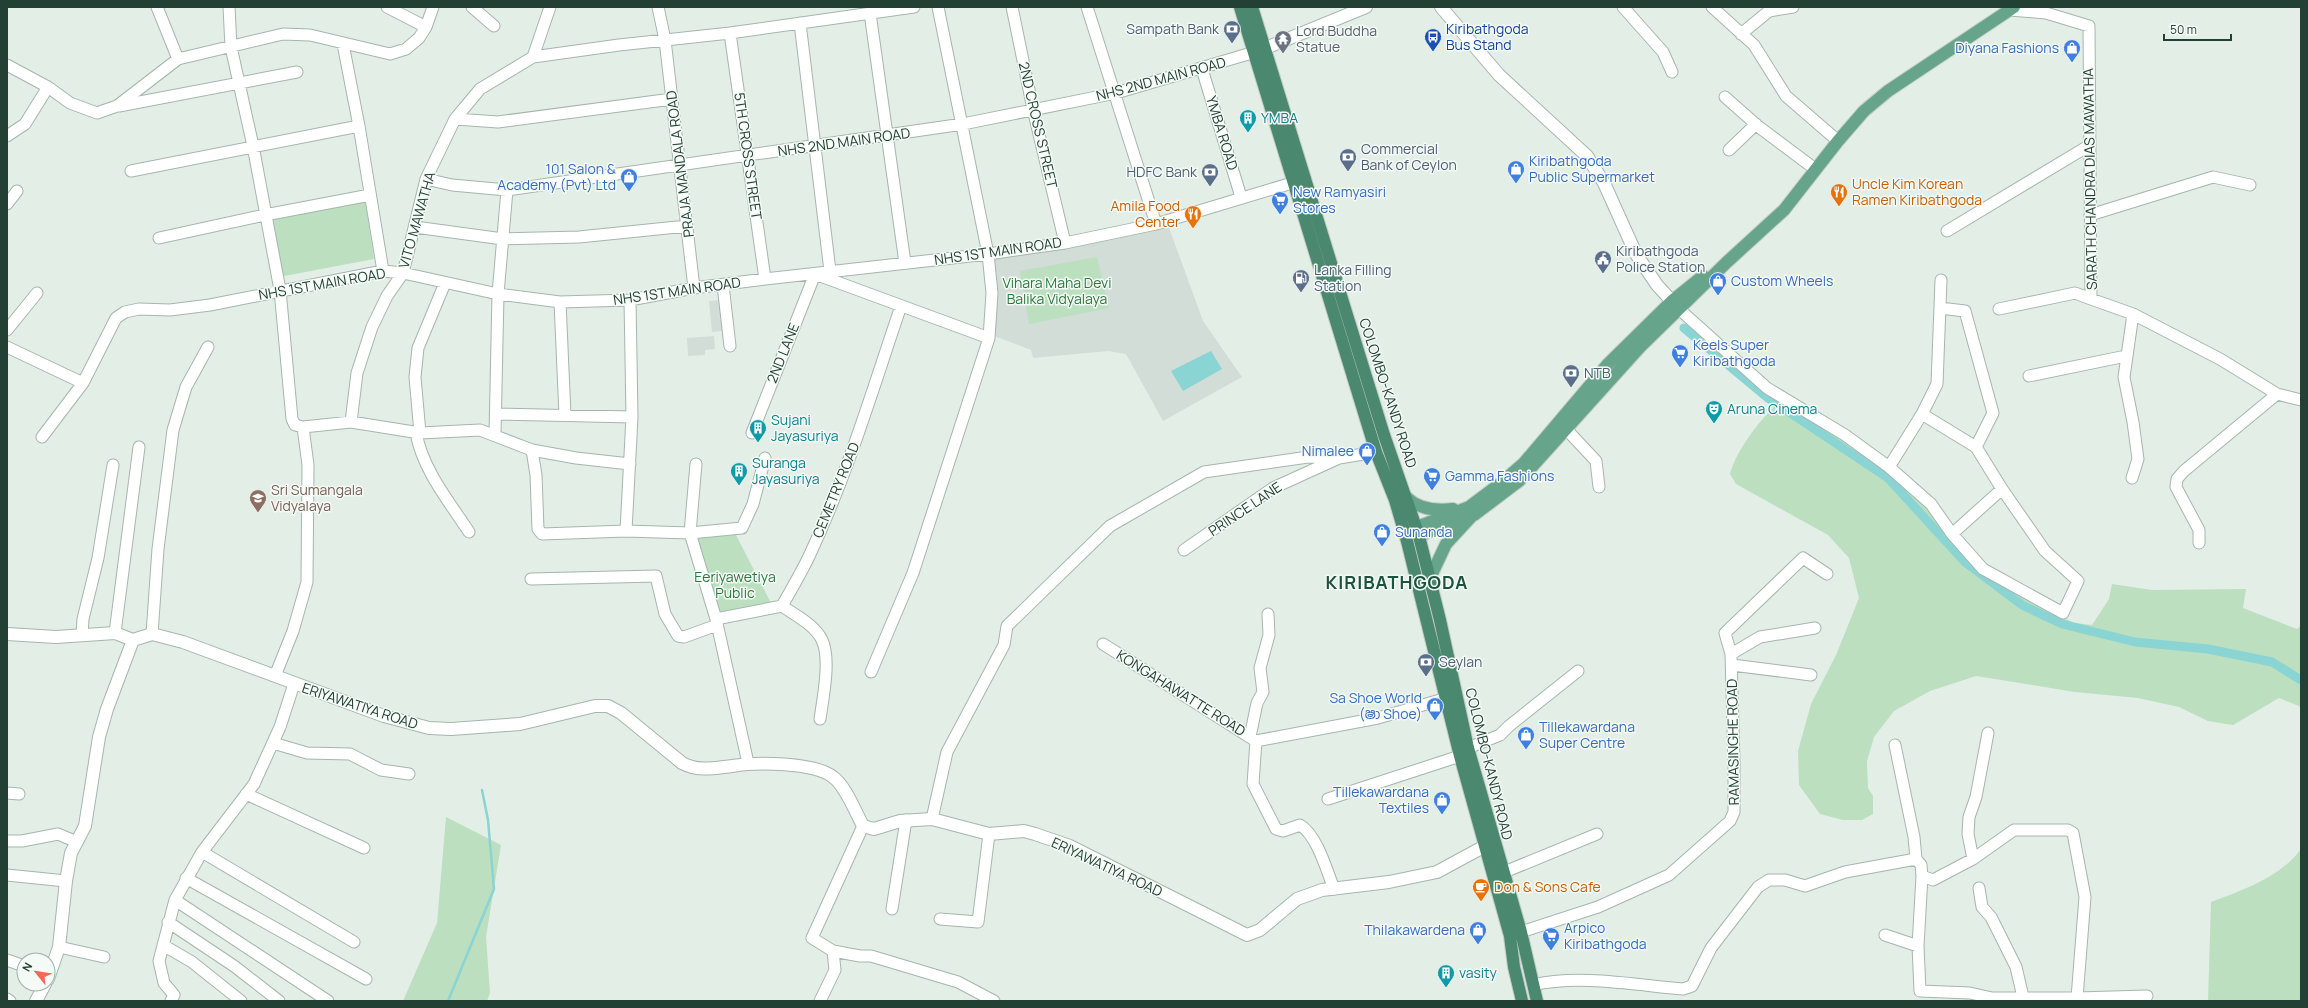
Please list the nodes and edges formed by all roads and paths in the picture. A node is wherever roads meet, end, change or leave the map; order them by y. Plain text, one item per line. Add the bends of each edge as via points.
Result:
1 (157, 7) edge
2 (229, 7) edge
3 (387, 7) edge
4 (433, 7) edge
5 (472, 7) edge
6 (550, 7) edge
7 (658, 7) edge
8 (914, 7) edge
9 (938, 7) edge
10 (1012, 7) edge
11 (1087, 7) edge
12 (1240, 7) edge
13 (1252, 7) edge
14 (1366, 7) edge
15 (1441, 7) edge
16 (1623, 7) edge
17 (1712, 7) edge
18 (1793, 7) edge
19 (2012, 8) edge
20 (870, 13) junction
21 (800, 23) junction
22 (494, 26) dead end
23 (426, 27) junction
24 (730, 33) junction
25 (1741, 34) junction
26 (665, 40) junction
27 (343, 44) junction
28 (231, 47) junction
29 (1260, 50) junction
30 (533, 57) junction
31 (178, 59) junction
32 (8, 63) edge
33 (1202, 69) junction
34 (297, 72) dead end
35 (1672, 72) dead end
36 (240, 82) junction
37 (48, 87) junction
38 (1116, 93) junction
39 (1725, 97) dead end
40 (672, 99) junction
41 (117, 106) junction
42 (1033, 110) junction
43 (455, 119) junction
44 (963, 124) junction
45 (1756, 124) junction
46 (359, 126) junction
47 (7, 136) edge
48 (887, 136) junction
49 (1838, 141) junction
50 (2090, 145) junction
51 (253, 146) junction
52 (815, 147) junction
53 (1729, 150) dead end
54 (748, 156) junction
55 (680, 165) junction
56 (1815, 170) junction
57 (131, 171) dead end
58 (426, 179) junction
59 (1300, 180) junction
60 (2250, 185) dead end
61 (507, 190) junction
62 (17, 191) dead end
63 (370, 195) junction
64 (1241, 198) junction
65 (7, 204) edge
66 (265, 215) junction
67 (2090, 215) junction
68 (1156, 224) junction
69 (687, 226) junction
70 (415, 227) junction
71 (1947, 231) dead end
72 (159, 238) dead end
73 (502, 239) junction
74 (1065, 243) junction
75 (988, 254) junction
76 (905, 264) junction
77 (383, 271) junction
78 (830, 271) junction
79 (403, 273) junction
80 (815, 274) junction
81 (765, 279) junction
82 (1941, 280) dead end
83 (445, 283) junction
84 (723, 285) junction
85 (694, 288) junction
86 (280, 290) junction
87 (37, 292) dead end
88 (498, 294) junction
89 (2091, 299) junction
90 (630, 300) junction
91 (560, 302) junction
92 (1675, 305) junction
93 (901, 306) junction
94 (1940, 308) junction
95 (1999, 308) dead end
96 (2133, 314) junction
97 (7, 330) edge
98 (989, 338) junction
99 (730, 346) dead end
100 (7, 347) edge
101 (208, 347) dead end
102 (2126, 356) junction
103 (2029, 376) dead end
104 (83, 383) junction
105 (2277, 394) junction
106 (2301, 400) edge
107 (496, 414) junction
108 (1922, 414) junction
109 (565, 415) junction
110 (632, 417) junction
111 (351, 422) junction
112 (303, 427) junction
113 (1566, 429) junction
114 (418, 433) junction
115 (752, 433) dead end
116 (495, 435) junction
117 (42, 437) dead end
118 (139, 447) dead end
119 (1976, 447) junction
120 (532, 450) junction
121 (1376, 452) junction
122 (765, 458) dead end
123 (1338, 458) junction
124 (630, 464) junction
125 (696, 464) dead end
126 (114, 465) dead end
127 (1889, 467) junction
128 (2132, 478) dead end
129 (1599, 488) dead end
130 (2002, 489) junction
131 (1406, 497) junction
132 (1471, 511) junction
133 (626, 531) junction
134 (468, 532) dead end
135 (1404, 532) junction
136 (1418, 532) junction
137 (690, 533) junction
138 (1952, 534) junction
139 (2199, 543) dead end
140 (1184, 550) dead end
141 (1827, 574) dead end
142 (1430, 578) junction
143 (531, 579) dead end
144 (782, 606) junction
145 (1268, 614) dead end
146 (716, 622) junction
147 (1815, 628) dead end
148 (115, 633) junction
149 (7, 634) edge
150 (152, 634) junction
151 (82, 635) junction
152 (133, 640) junction
153 (1103, 644) dead end
154 (1731, 659) junction
155 (1578, 671) dead end
156 (871, 672) dead end
157 (1811, 675) dead end
158 (275, 676) junction
159 (294, 684) junction
160 (1447, 698) junction
161 (820, 719) dead end
162 (1988, 733) dead end
163 (1253, 739) junction
164 (273, 743) junction
165 (1895, 745) dead end
166 (1464, 752) junction
167 (748, 763) junction
168 (409, 774) dead end
169 (7, 793) edge
170 (19, 794) dead end
171 (246, 794) junction
172 (1328, 799) dead end
173 (932, 819) junction
174 (906, 820) junction
175 (863, 826) junction
176 (989, 834) junction
177 (1597, 834) dead end
178 (7, 841) edge
179 (77, 842) junction
180 (1485, 846) junction
181 (364, 848) dead end
182 (202, 852) junction
183 (1916, 859) junction
184 (1973, 859) junction
185 (1502, 873) junction
186 (7, 875) edge
187 (1922, 876) junction
188 (186, 878) junction
189 (66, 881) junction
190 (1979, 888) dead end
191 (1334, 889) junction
192 (175, 900) junction
193 (892, 909) dead end
194 (940, 919) dead end
195 (168, 922) junction
196 (1521, 932) junction
197 (1885, 935) dead end
198 (354, 942) dead end
199 (162, 945) junction
200 (1918, 946) junction
201 (59, 947) junction
202 (833, 951) junction
203 (56, 956) edge
204 (104, 957) dead end
205 (366, 979) dead end
206 (1533, 985) junction
207 (41, 992) edge
208 (2148, 996) dead end
209 (2023, 997) junction
210 (2077, 998) junction
211 (2115, 998) edge
212 (7, 999) edge
213 (10, 1001) edge
214 (36, 1001) edge
215 (171, 1001) edge
216 (241, 1001) edge
217 (279, 1001) edge
218 (328, 1001) edge
219 (820, 1001) edge
220 (994, 1001) edge
221 (1522, 1001) edge
222 (1537, 1001) edge

1 - 31 street
2 - 28 street
3 - 23 street
4 - 23 street
5 - 22 street
6 - 30 street
7 - 26 street, PRAJA MANDALA ROAD
8 - 20 street
9 - 44 street
10 - 42 street, 2ND CROSS STREET
11 - 38 street
12 - 29 highway, COLOMBO-KANDY ROAD
13 - 29 highway, COLOMBO-KANDY ROAD
14 - 29 street
15 - 92 street via 1499,75 1588,156 1604,183 1636,254 1657,285
16 - 35 street via 1663,52
17 - 25 street
18 - 25 street via 1769,10
19 - 49 main road via 1888,91 1864,111
19 - 50 street, SARATH CHANDRA DIAS MAWATHA via 2046,13 2089,26
20 - 21 street
20 - 48 street
21 - 24 street
21 - 52 street
23 - 27 street via 419,38 406,49 390,54
24 - 26 street
24 - 54 street, 5TH CROSS STREET
25 - 49 street via 1754,45 1786,96
26 - 30 street
26 - 40 street, PRAJA MANDALA ROAD
27 - 28 street via 310,35 282,34
27 - 46 street
28 - 31 street
28 - 36 street
29 - 33 street, NHS 2ND MAIN ROAD
29 - 59 highway, COLOMBO-KANDY ROAD
30 - 43 street, VITO MAWATHA via 480,89
31 - 41 street
32 - 37 street
33 - 38 street, NHS 2ND MAIN ROAD
33 - 64 street, YMBA ROAD
34 - 36 street
36 - 41 street
36 - 51 street
37 - 41 street via 84,110 97,113
37 - 47 street via 25,124
38 - 42 street, NHS 2ND MAIN ROAD
38 - 68 street
39 - 45 street
40 - 43 street via 498,122
40 - 55 street, PRAJA MANDALA ROAD
42 - 44 street, NHS 2ND MAIN ROAD
42 - 74 street, 2ND CROSS STREET
43 - 58 street, VITO MAWATHA
44 - 48 street, NHS 2ND MAIN ROAD
44 - 75 street
45 - 53 street
45 - 56 street
46 - 51 street
46 - 63 street
48 - 52 street, NHS 2ND MAIN ROAD
48 - 76 street
49 - 56 main road
50 - 67 street, SARATH CHANDRA DIAS MAWATHA
50 - 71 street
51 - 57 street
51 - 66 street
52 - 54 street, NHS 2ND MAIN ROAD
52 - 78 street
54 - 55 street, NHS 2ND MAIN ROAD
54 - 81 street, 5TH CROSS STREET
55 - 61 street, NHS 2ND MAIN ROAD
55 - 69 street, PRAJA MANDALA ROAD
56 - 92 main road via 1784,210 1765,229
58 - 61 street, NHS 2ND MAIN ROAD via 452,185
58 - 70 street, VITO MAWATHA
59 - 64 street, NHS 1ST MAIN ROAD
59 - 121 highway, COLOMBO-KANDY ROAD
59 - 131 highway, COLOMBO-KANDY ROAD
60 - 67 street via 2213,177
61 - 73 street
62 - 65 street
63 - 66 street
63 - 77 street
64 - 68 street, NHS 1ST MAIN ROAD
66 - 72 street
66 - 86 street
67 - 89 street, SARATH CHANDRA DIAS MAWATHA
68 - 74 street, NHS 1ST MAIN ROAD
69 - 73 street via 579,237
69 - 85 street, PRAJA MANDALA ROAD
70 - 73 street
70 - 79 street, VITO MAWATHA
73 - 88 street
74 - 75 street, NHS 1ST MAIN ROAD
75 - 76 street, NHS 1ST MAIN ROAD
75 - 98 street via 992,292
76 - 78 street, NHS 1ST MAIN ROAD
77 - 79 street, NHS 1ST MAIN ROAD
77 - 86 street, NHS 1ST MAIN ROAD
78 - 80 street, NHS 1ST MAIN ROAD
79 - 83 street, NHS 1ST MAIN ROAD
79 - 111 street, VITO MAWATHA via 386,296 372,327 357,373
80 - 81 street, NHS 1ST MAIN ROAD
80 - 93 street
80 - 115 street, 2ND LANE
81 - 84 street, NHS 1ST MAIN ROAD
82 - 94 street
83 - 88 street, NHS 1ST MAIN ROAD
83 - 114 street via 418,348 415,377
84 - 85 street, NHS 1ST MAIN ROAD
84 - 99 street
85 - 90 street, NHS 1ST MAIN ROAD
86 - 104 street, NHS 1ST MAIN ROAD via 210,305 125,312 116,318
86 - 112 street via 292,420 295,425
87 - 97 street
88 - 91 street, NHS 1ST MAIN ROAD
88 - 107 street
89 - 95 street via 2075,293
89 - 96 street, SARATH CHANDRA DIAS MAWATHA
90 - 91 street, NHS 1ST MAIN ROAD
90 - 110 street
91 - 109 street
92 - 113 main road
92 - 127 street via 1767,388 1845,436
92 - 132 main road via 1608,364 1524,463
93 - 98 street
93 - 144 street, CEMETRY ROAD via 854,447 834,498 811,553
94 - 108 street via 1936,384
94 - 119 street via 1965,311 1993,413
96 - 102 street
96 - 105 street, SARATH CHANDRA DIAS MAWATHA via 2220,359
98 - 156 street via 913,573
100 - 104 street
101 - 150 street via 186,387 173,430 158,549
102 - 103 street
102 - 128 street via 2124,377 2138,459
104 - 117 street, NHS 1ST MAIN ROAD
105 - 106 street, SARATH CHANDRA DIAS MAWATHA
105 - 139 street via 2177,479 2176,487 2199,530
107 - 109 street
107 - 116 street
108 - 119 street
108 - 127 street
109 - 110 street
110 - 124 street
111 - 112 street
111 - 114 street
112 - 158 street via 308,465 307,582 293,631
113 - 129 street via 1596,461
113 - 132 main road via 1519,481
114 - 116 street via 480,430
114 - 134 street via 419,447 431,475
116 - 120 street
118 - 148 street
119 - 130 street
120 - 124 street
120 - 133 street via 536,475 538,529 542,534
121 - 123 street, PRINCE LANE
121 - 135 highway, COLOMBO-KANDY ROAD via 1395,500
122 - 137 street via 753,504 742,528
123 - 140 street, PRINCE LANE via 1273,488
123 - 173 street via 1308,457 1204,472 1110,526 1006,626 1004,645 948,752
124 - 133 street
125 - 137 street
126 - 151 street
127 - 138 street via 1931,504
130 - 138 street
130 - 138 street via 2045,551 2078,581 2063,613 1983,569
131 - 132 main road via 1412,503 1437,511
131 - 136 highway, COLOMBO-KANDY ROAD
132 - 136 main road
132 - 142 main road via 1446,544
133 - 137 street
135 - 136 main road
135 - 160 highway, COLOMBO-KANDY ROAD
136 - 142 highway, COLOMBO-KANDY ROAD
137 - 146 street
141 - 154 street, RAMASINGHE ROAD via 1803,558 1725,633
142 - 166 highway, COLOMBO-KANDY ROAD
143 - 146 street via 656,576 665,614 678,636 684,637
144 - 146 street
144 - 161 street via 811,627 822,640 827,668
145 - 163 street via 1269,635 1260,668 1263,692 1257,703
146 - 167 street
147 - 154 street via 1760,637
148 - 151 street
148 - 152 street
149 - 151 street via 56,637
150 - 152 street
150 - 158 street, ERIYAWATIYA ROAD via 183,642
152 - 179 street via 99,737 85,826
153 - 163 street, KONGAHAWATTE ROAD
154 - 157 street
154 - 196 street, RAMASINGHE ROAD via 1734,812 1730,822 1669,875 1598,907
155 - 166 street via 1500,735
158 - 159 street, ERIYAWATIYA ROAD
159 - 164 street
159 - 167 street, ERIYAWATIYA ROAD via 384,716 429,728 520,724 595,706 608,706 621,713 682,763 692,768 706,770
160 - 163 street, KONGAHAWATTE ROAD via 1378,718
160 - 166 highway, COLOMBO-KANDY ROAD
162 - 184 street via 1976,797 1969,817 1968,834
163 - 191 street via 1253,784 1276,829 1283,831 1300,825 1305,828 1319,851
164 - 168 street via 306,752 350,754 381,770
164 - 171 street via 254,784
165 - 183 street via 1914,837
166 - 172 street
166 - 180 highway, COLOMBO-KANDY ROAD
166 - 185 highway, COLOMBO-KANDY ROAD
167 - 175 street, ERIYAWATIYA ROAD via 771,763 820,770 834,777
169 - 170 street
171 - 181 street
171 - 182 street
173 - 174 street, ERIYAWATIYA ROAD
173 - 176 street, ERIYAWATIYA ROAD
174 - 175 street, ERIYAWATIYA ROAD via 874,829
174 - 193 street
175 - 202 street via 812,938
176 - 191 street, ERIYAWATIYA ROAD via 1024,831 1070,846 1247,935 1260,930 1297,899 1322,890
176 - 194 street via 978,922
177 - 185 street
178 - 179 street via 22,841 58,834
179 - 189 street via 71,853
180 - 191 street, ERIYAWATIYA ROAD via 1437,872
180 - 221 highway, COLOMBO-KANDY ROAD via 1510,936
182 - 188 street
182 - 198 street
183 - 187 street via 1921,865
183 - 206 street via 1846,872 1805,886 1785,880 1769,880 1758,887 1711,948 1692,986 1683,989 1576,980
184 - 187 street via 1933,880
184 - 210 street via 2014,830 2073,832 2085,898
185 - 196 highway, COLOMBO-KANDY ROAD
186 - 189 street
187 - 200 street
188 - 192 street
188 - 205 street
189 - 201 street
190 - 209 street via 1982,907 1991,917 2016,967
192 - 195 street
192 - 218 street
195 - 199 street
195 - 217 street via 234,966
196 - 206 highway, COLOMBO-KANDY ROAD
197 - 200 street
199 - 215 street via 159,961 164,983 174,995
199 - 216 street via 192,962
200 - 209 street via 1920,991 1970,993 1992,998
201 - 203 street
201 - 204 street
202 - 219 street via 835,970
202 - 220 street via 871,956 958,982
206 - 222 highway, COLOMBO-KANDY ROAD
207 - 214 street
208 - 211 street
209 - 210 street
210 - 211 street
212 - 213 street

